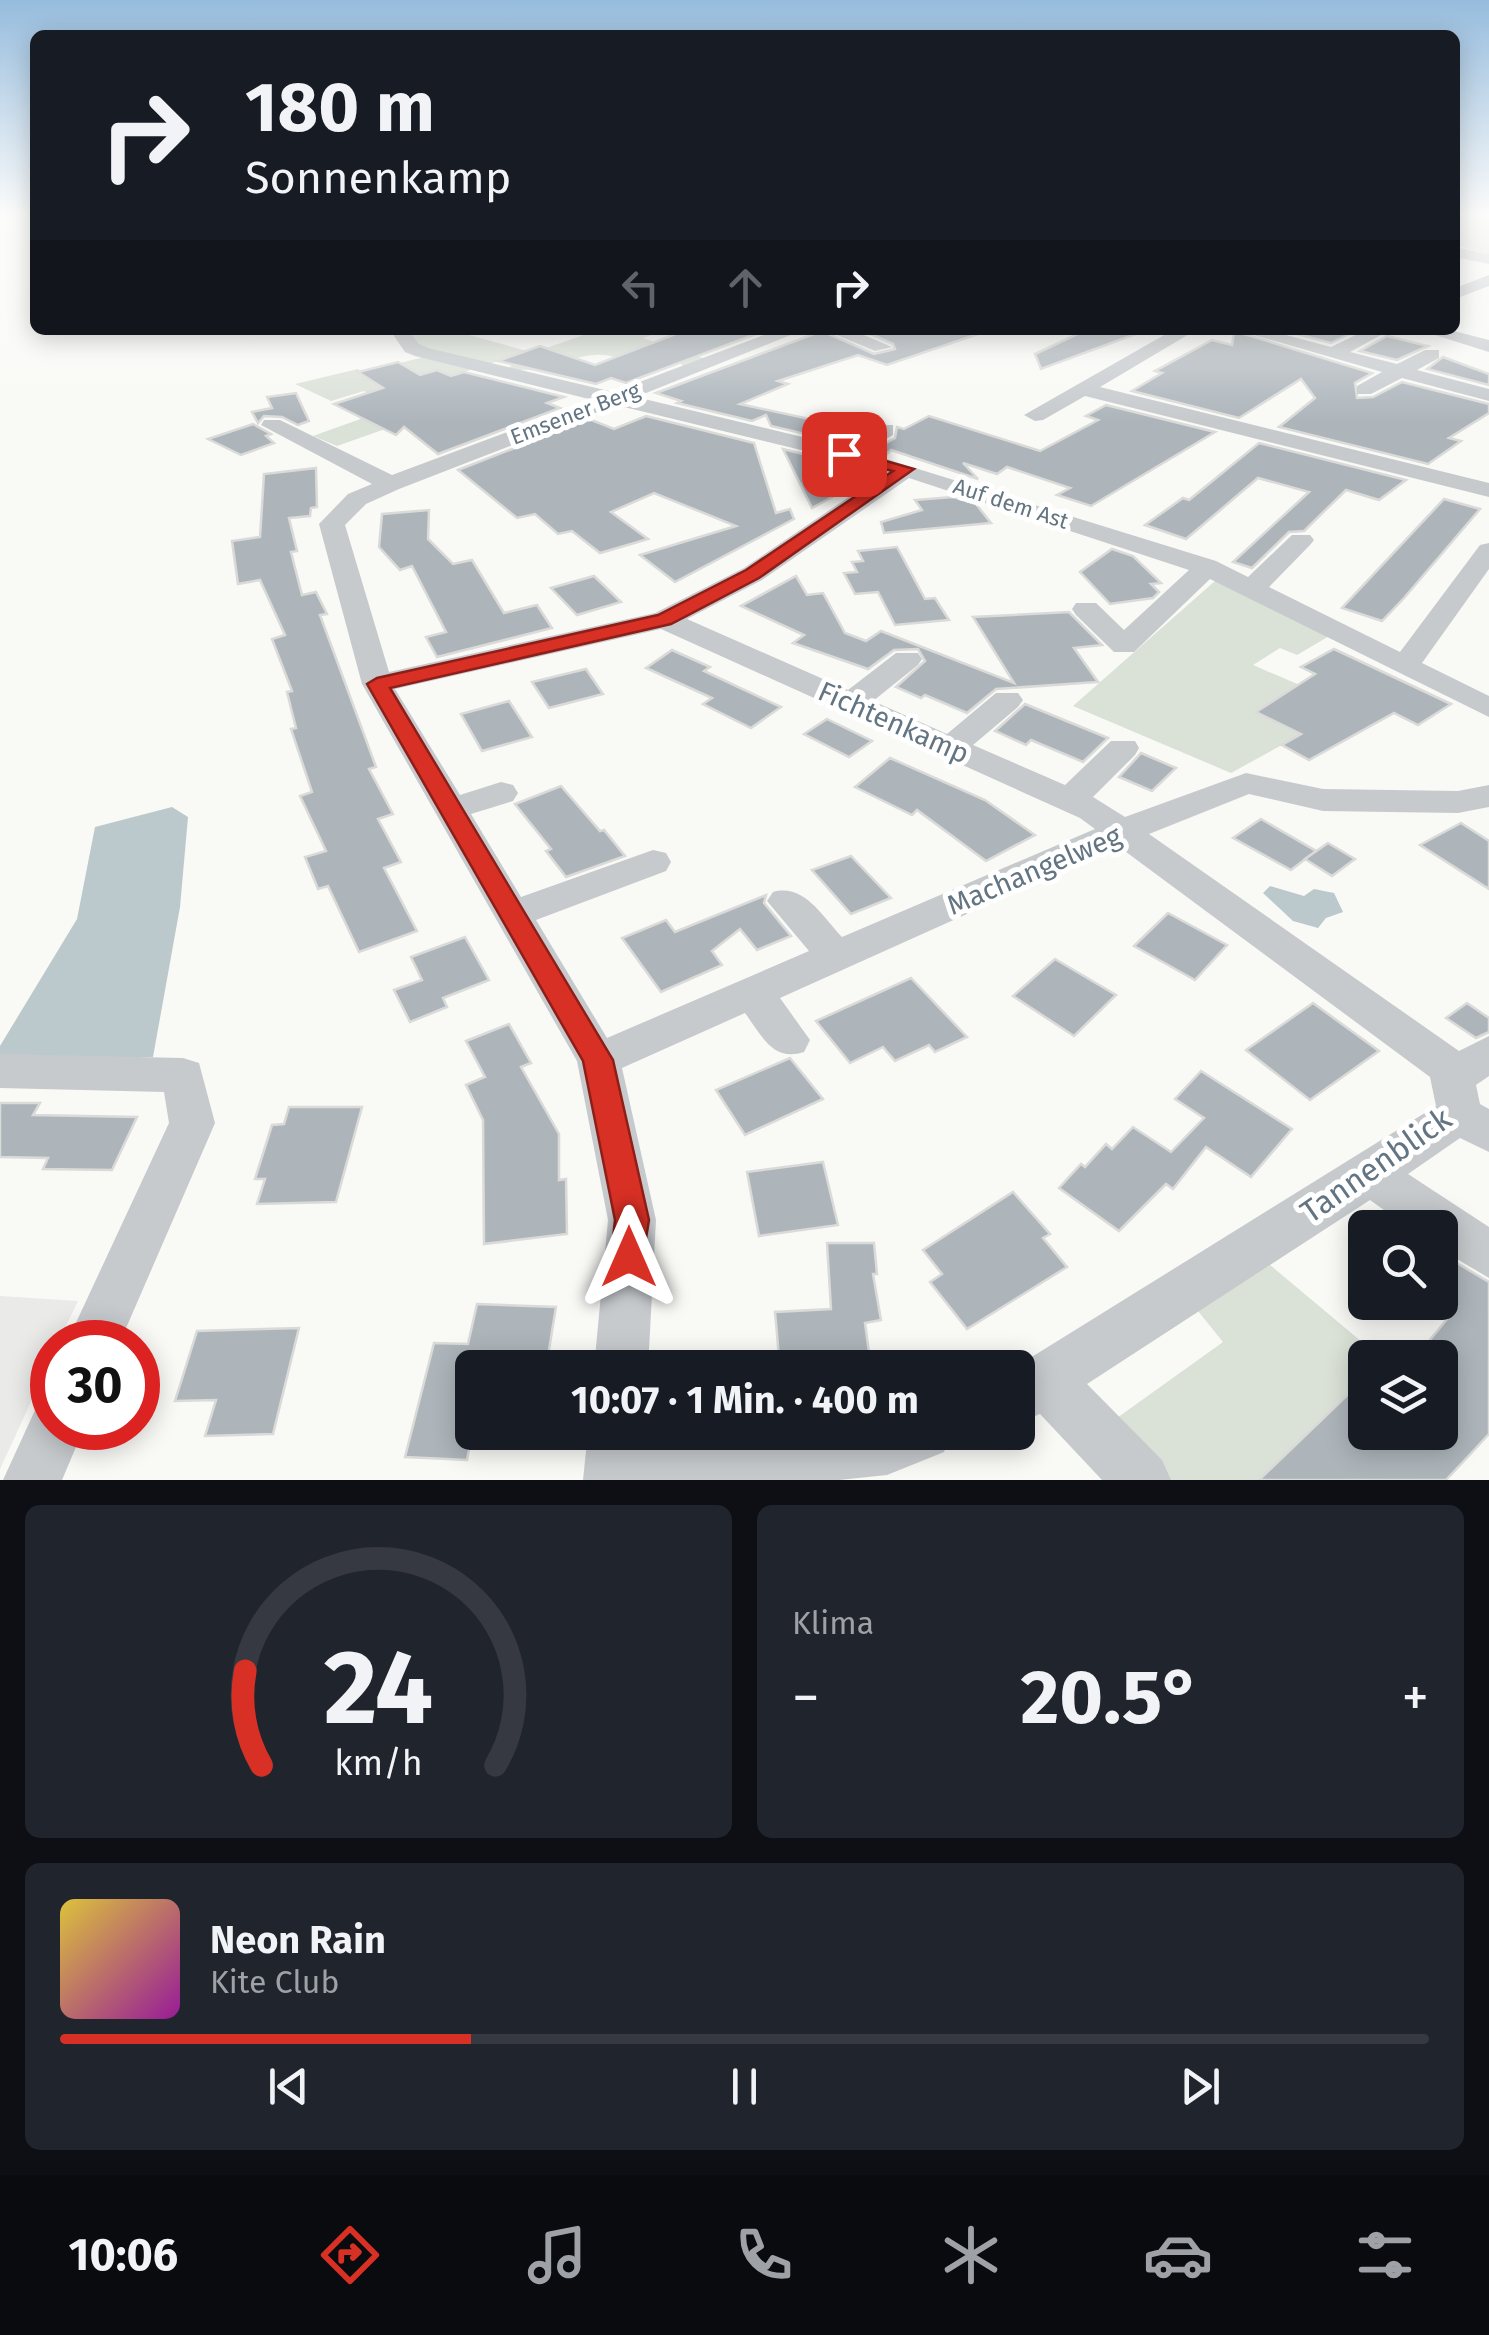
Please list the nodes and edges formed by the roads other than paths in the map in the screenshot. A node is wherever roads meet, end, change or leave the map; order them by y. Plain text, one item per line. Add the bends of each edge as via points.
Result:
1 (403, 335) edge
2 (781, 335) edge
3 (848, 335) edge
4 (1178, 335) edge
5 (1265, 335) edge
6 (1371, 335) edge
7 (1447, 335) edge
8 (1489, 346) edge
9 (882, 347) dead end
10 (1333, 353) junction
11 (429, 354) junction
12 (1432, 354) dead end
13 (400, 361) dead end
14 (632, 366) dead end
15 (1401, 372) junction
16 (667, 378) junction
17 (1083, 390) junction
18 (1364, 390) dead end
19 (1489, 395) edge
20 (612, 399) junction
21 (1035, 415) dead end
22 (272, 425) dead end
23 (885, 430) dead end
24 (1458, 452) dead end
25 (844, 454) junction
26 (906, 469) junction
27 (1431, 476) junction
28 (1489, 490) edge
29 (374, 491) junction
30 (1301, 540) dead end
31 (1489, 551) edge
32 (1207, 567) junction
33 (1252, 590) junction
34 (1086, 609) dead end
35 (664, 620) junction
36 (907, 659) dead end
37 (1405, 666) junction
38 (377, 684) junction
39 (1007, 700) dead end
40 (850, 703) junction
41 (1489, 708) edge
42 (950, 747) junction
43 (1123, 748) dead end
44 (501, 793) dead end
45 (1489, 796) edge
46 (1070, 800) junction
47 (451, 809) junction
48 (1120, 832) junction
49 (653, 862) dead end
50 (786, 901) dead end
51 (513, 914) junction
52 (836, 956) junction
53 (753, 993) junction
54 (789, 1040) dead end
55 (598, 1060) junction
56 (0, 1070) edge
57 (1476, 1099) edge
58 (1370, 1174) junction
59 (1489, 1256) edge
60 (104, 1320) edge
61 (622, 1350) edge
62 (1035, 1384) edge
63 (1035, 1390) edge
64 (46, 1450) edge
65 (819, 1450) edge
66 (614, 1462) edge
67 (32, 1480) edge
68 (1142, 1480) edge

1 - 11 street, Auf dem Ast via 412,348
2 - 16 street, Emsener Berg
3 - 9 street
4 - 17 street
5 - 10 street
6 - 10 street
7 - 8 street
10 - 15 street
11 - 13 street
11 - 20 street, Auf dem Ast
12 - 15 street
14 - 16 street
15 - 18 street
15 - 19 street
16 - 20 street, Emsener Berg
17 - 21 street
17 - 27 street
20 - 25 street, Auf dem Ast
20 - 29 street, Emsener Berg
22 - 29 street
23 - 25 street
24 - 27 street
25 - 26 street, Auf dem Ast
26 - 32 street, Auf dem Ast
26 - 35 street via 753,574
27 - 28 street
29 - 38 street via 332,524
30 - 33 street
31 - 37 street
32 - 33 street, Auf dem Ast
32 - 34 street via 1124,646
33 - 37 street, Auf dem Ast
35 - 38 street
35 - 40 street, Fichtenkamp
36 - 40 street
37 - 41 street, Auf dem Ast
38 - 47 street
39 - 42 street
40 - 42 street, Fichtenkamp
42 - 46 street, Fichtenkamp
43 - 46 street
44 - 47 street
45 - 48 street, Machangelweg via 1458,802 1323,800 1246,783
46 - 48 street, Fichtenkamp
47 - 51 street
48 - 52 street, Machangelweg
48 - 57 street, Tannenblick via 1450,1068
49 - 51 street
50 - 52 street
51 - 55 street
52 - 53 street, Machangelweg
53 - 54 street
53 - 55 street, Machangelweg
55 - 61 street via 632,1220
56 - 60 street via 183,1075 192,1123
57 - 58 street, Tannenblick
58 - 59 street
58 - 62 street, Tannenblick
63 - 68 street
64 - 67 street
65 - 66 street

